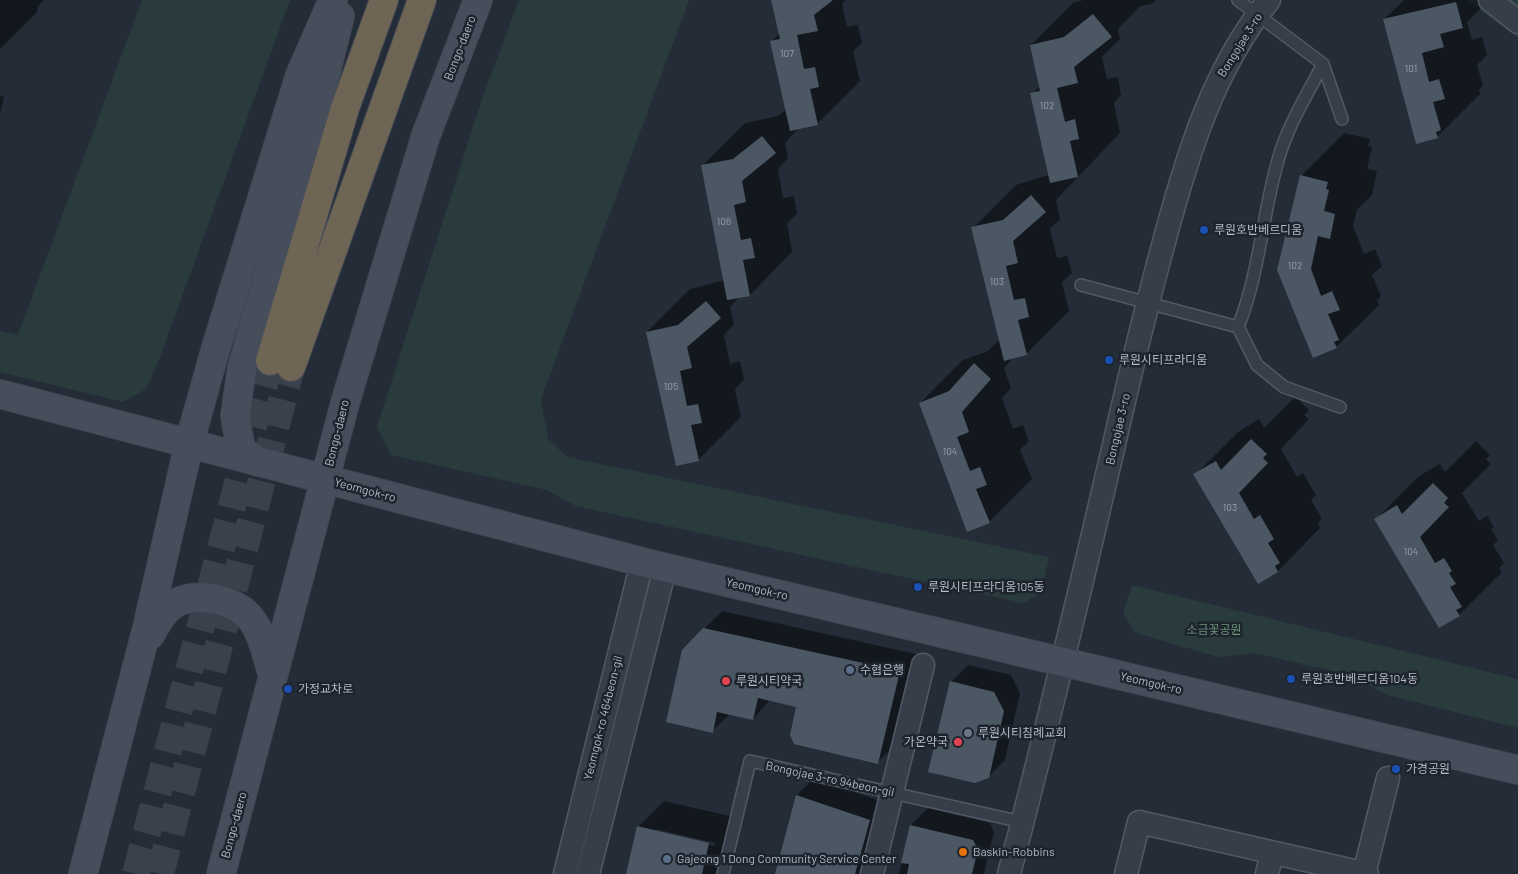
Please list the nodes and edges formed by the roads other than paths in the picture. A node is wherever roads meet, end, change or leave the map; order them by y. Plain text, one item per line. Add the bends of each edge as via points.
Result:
1 (333, 0) edge
2 (344, 0) edge
3 (380, 0) edge
4 (384, 0) edge
5 (422, 0) edge
6 (430, 0) edge
7 (478, 0) edge
8 (1238, 0) edge
9 (1490, 0) edge
10 (1263, 8) edge
11 (1518, 22) edge
12 (1323, 64) junction
13 (392, 83) junction
14 (345, 108) junction
15 (1342, 119) dead end
16 (1081, 285) dead end
17 (1147, 302) junction
18 (1238, 327) junction
19 (0, 394) edge
20 (1340, 407) dead end
21 (189, 444) junction
22 (258, 462) junction
23 (325, 479) junction
24 (654, 565) junction
25 (630, 607) junction
26 (654, 611) junction
27 (140, 654) junction
28 (1063, 662) junction
29 (923, 665) dead end
30 (273, 676) junction
31 (1518, 770) edge
32 (1388, 778) dead end
33 (892, 792) junction
34 (1022, 822) junction
35 (1270, 863) edge
36 (83, 874) edge
37 (221, 874) edge
38 (565, 874) edge
39 (588, 874) edge
40 (724, 874) edge
41 (872, 874) edge
42 (1009, 874) edge
43 (1126, 874) edge
44 (1365, 874) edge

1 - 21 main road via 300,76
2 - 22 main road via 242,368 235,416 241,450
3 - 14 highway
4 - 14 highway
5 - 13 highway
6 - 13 highway
7 - 23 main road, Bongo-daero via 426,135 344,403
8 - 10 lane
9 - 11 street
10 - 12 lane
10 - 17 street, Bongojae 3-ro via 1219,76 1203,112
12 - 15 lane
12 - 18 lane via 1292,122 1277,164 1247,304
13 - 14 highway via 281,364
16 - 17 lane
17 - 18 lane
17 - 28 street, Bongojae 3-ro
18 - 20 lane via 1257,365 1284,386
19 - 21 main road, Yeomgok-ro
21 - 22 main road, Yeomgok-ro
21 - 27 main road
22 - 23 main road, Yeomgok-ro
23 - 24 main road, Yeomgok-ro
23 - 30 main road, Bongo-daero
24 - 25 street, Yeomgok-ro 464beon-gil
24 - 26 street, Yeomgok-ro 464beon-gil
24 - 28 main road, Yeomgok-ro
25 - 26 street via 645,599
25 - 38 street, Yeomgok-ro 464beon-gil
26 - 39 street, Yeomgok-ro 464beon-gil
27 - 30 main road via 161,615 177,602 195,597 216,600 236,606 250,618 260,634
27 - 36 main road
28 - 31 main road, Yeomgok-ro
28 - 34 street, Bongojae 3-ro
29 - 33 street
30 - 37 main road, Bongo-daero
32 - 44 street
33 - 34 lane, Bongojae 3-ro 94beon-gil
33 - 40 lane, Bongojae 3-ro 94beon-gil via 750,761
33 - 41 street
34 - 42 street, Bongojae 3-ro
35 - 43 street via 1139,822
35 - 44 street

